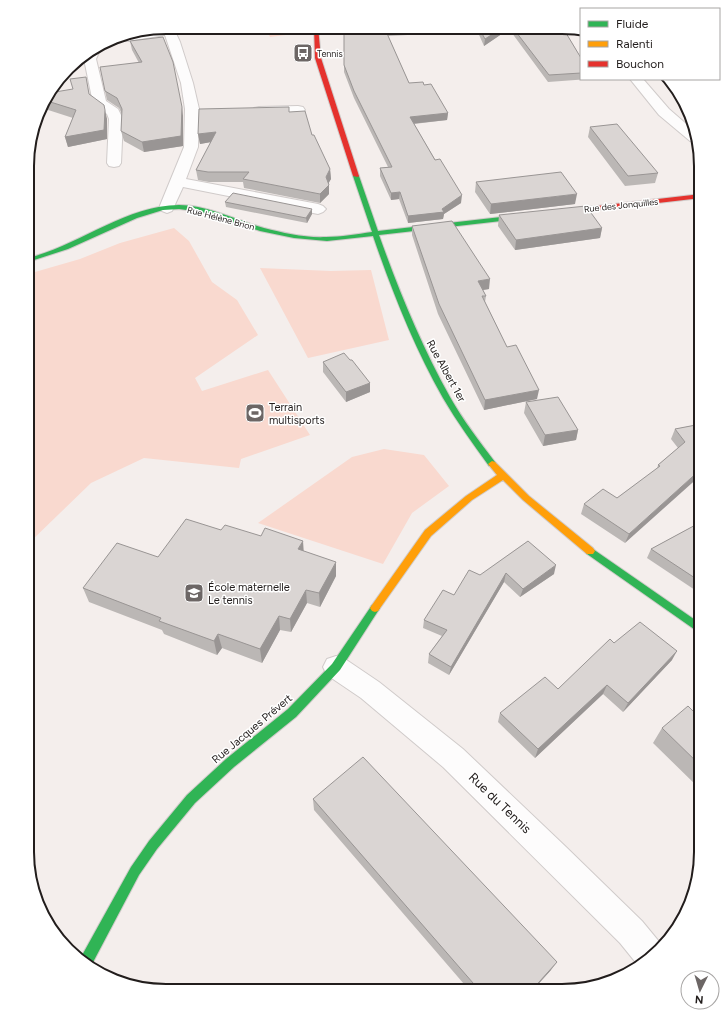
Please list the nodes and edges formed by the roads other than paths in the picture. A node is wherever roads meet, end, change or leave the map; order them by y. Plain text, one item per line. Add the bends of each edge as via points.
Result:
1 (170, 34) edge
2 (316, 34) edge
3 (90, 58) edge
4 (637, 80) edge
5 (298, 110) edge
6 (245, 112) edge
7 (192, 113) junction
8 (207, 113) edge
9 (690, 134) edge
10 (114, 163) dead end
11 (178, 182) junction
12 (694, 197) edge
13 (167, 208) junction
14 (318, 209) dead end
15 (375, 232) junction
16 (34, 258) edge
17 (502, 476) junction
18 (694, 625) edge
19 (336, 667) junction
20 (648, 952) edge
21 (87, 958) edge

1 - 7 street via 187,83
2 - 15 street, Rue Albert 1er via 318,58
3 - 10 street via 100,103 113,112 116,119
4 - 9 street via 664,112
5 - 6 street
7 - 8 street
7 - 11 street via 191,147
11 - 13 street
11 - 14 street
12 - 15 street, Rue des Jonquilles
13 - 15 street, Rue Hélène Brion via 197,210 288,236 327,239
13 - 16 street, Rue Hélène Brion via 134,215 62,250
15 - 17 street, Rue Albert 1er via 408,324 435,380 478,447
17 - 18 street, Rue Albert 1er via 581,544
17 - 19 street, Rue Jacques Prévert via 469,498 428,533
19 - 20 street, Rue du Tennis via 370,690 454,758 631,932
19 - 21 street, Rue Jacques Prévert via 292,713 230,763 191,799 135,871

